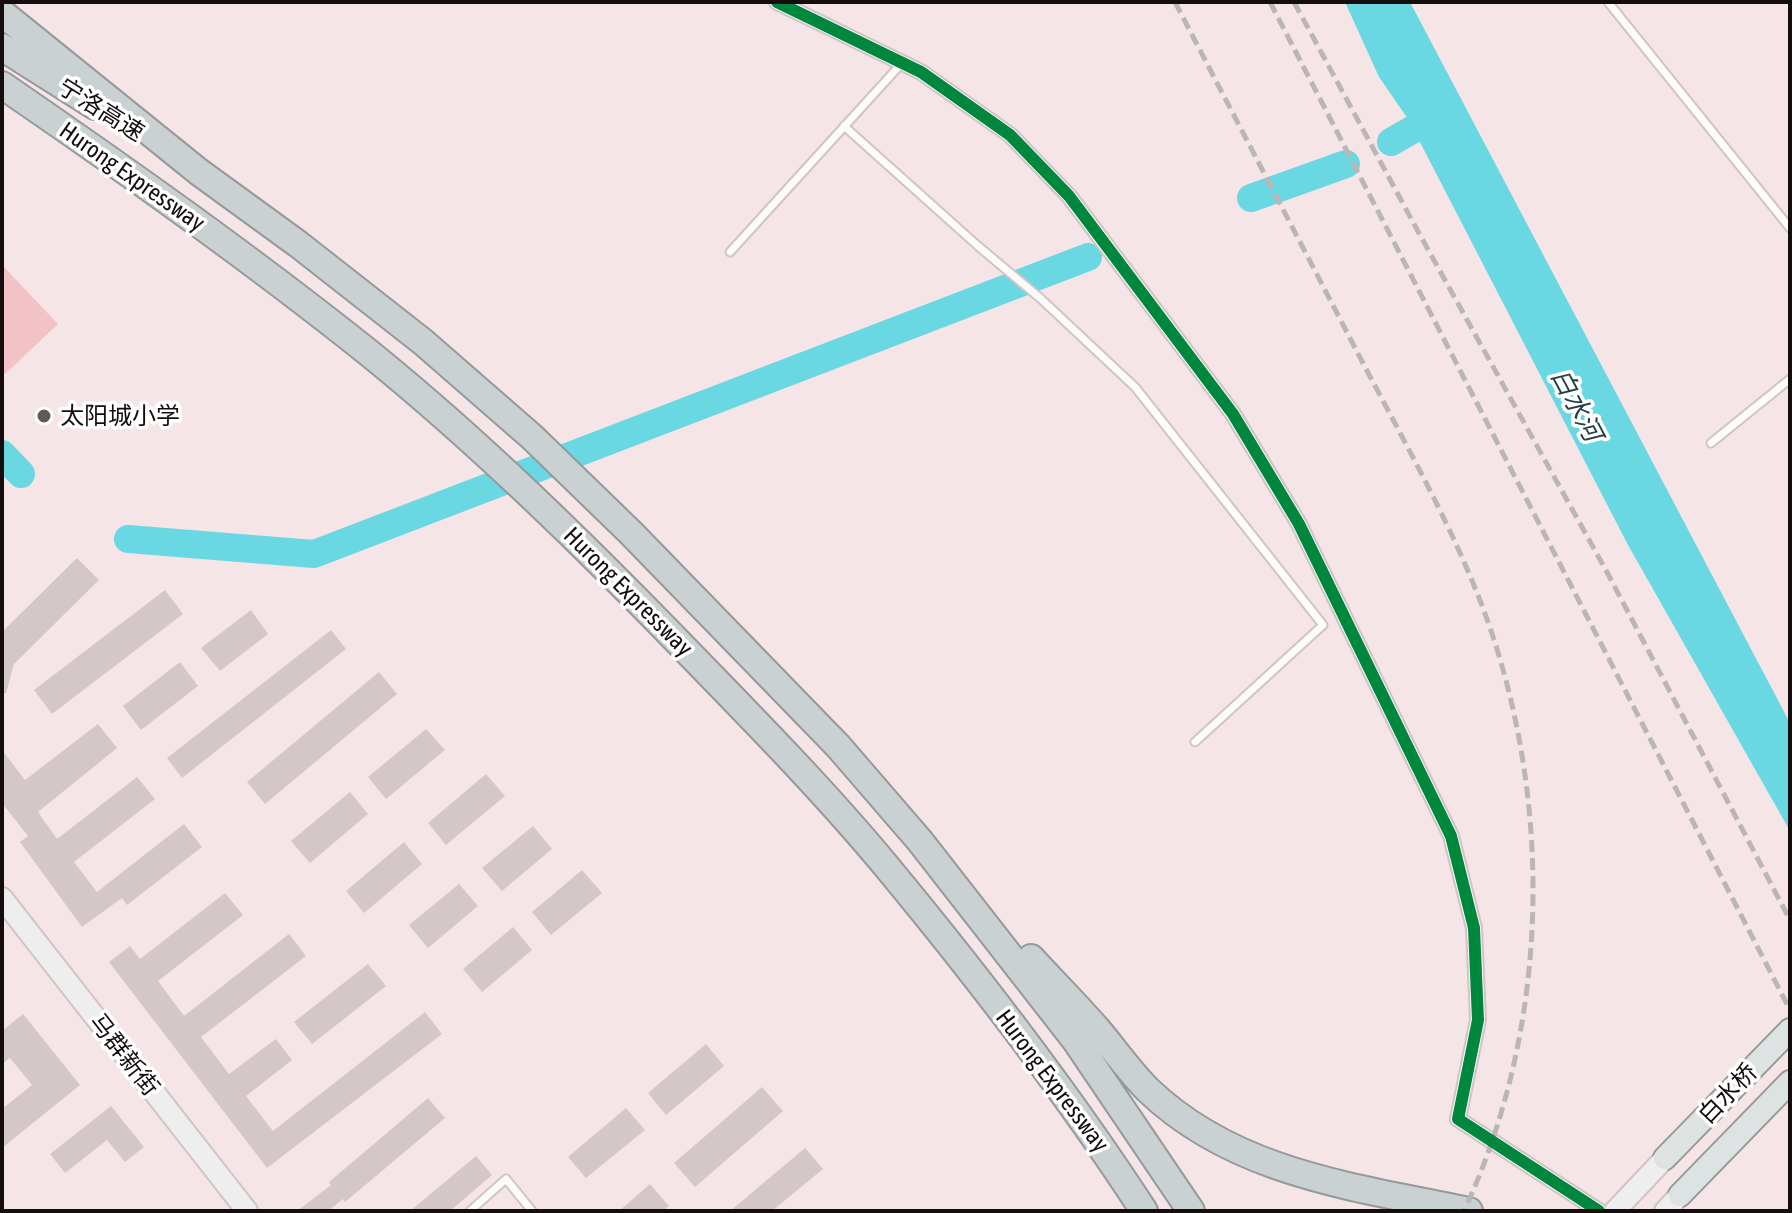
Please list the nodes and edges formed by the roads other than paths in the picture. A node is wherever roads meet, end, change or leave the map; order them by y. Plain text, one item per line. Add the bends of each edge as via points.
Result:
1 (777, 2) edge
2 (1608, 2) edge
3 (2, 13) edge
4 (2, 47) edge
5 (902, 63) junction
6 (2, 85) edge
7 (844, 126) junction
8 (199, 172) junction
9 (1790, 228) edge
10 (730, 252) dead end
11 (1790, 379) edge
12 (1711, 443) dead end
13 (1195, 742) dead end
14 (920, 841) junction
15 (2, 898) edge
16 (1790, 1030) edge
17 (1790, 1082) edge
18 (1665, 1158) joint
19 (1672, 1203) edge
20 (247, 1211) edge
21 (470, 1211) edge
22 (532, 1211) edge
23 (1144, 1211) edge
24 (1191, 1211) edge
25 (1469, 1211) edge
26 (1599, 1211) edge
27 (1615, 1211) edge

1 - 5 street
2 - 9 lane
3 - 8 highway
4 - 8 highway, 宁洛高速
5 - 7 lane
5 - 26 street via 1010,135 1069,196 1233,414 1299,524 1451,836 1474,928 1478,1020 1458,1119
6 - 23 highway, Hurong Expressway via 154,190 372,356 601,563 885,865 1031,1049
7 - 10 lane
7 - 13 lane via 1135,387 1323,625
8 - 14 highway, Hurong Expressway via 423,342 532,437 838,746
11 - 12 lane
14 - 24 highway, Hurong Expressway via 1076,1041
14 - 25 highway via 1095,1026 1148,1090 1186,1120 1224,1144 1298,1174
15 - 20 main road, 马群新街
16 - 18 main road, 白水桥
17 - 19 main road, 白水桥
18 - 27 main road
21 - 22 lane via 506,1179

